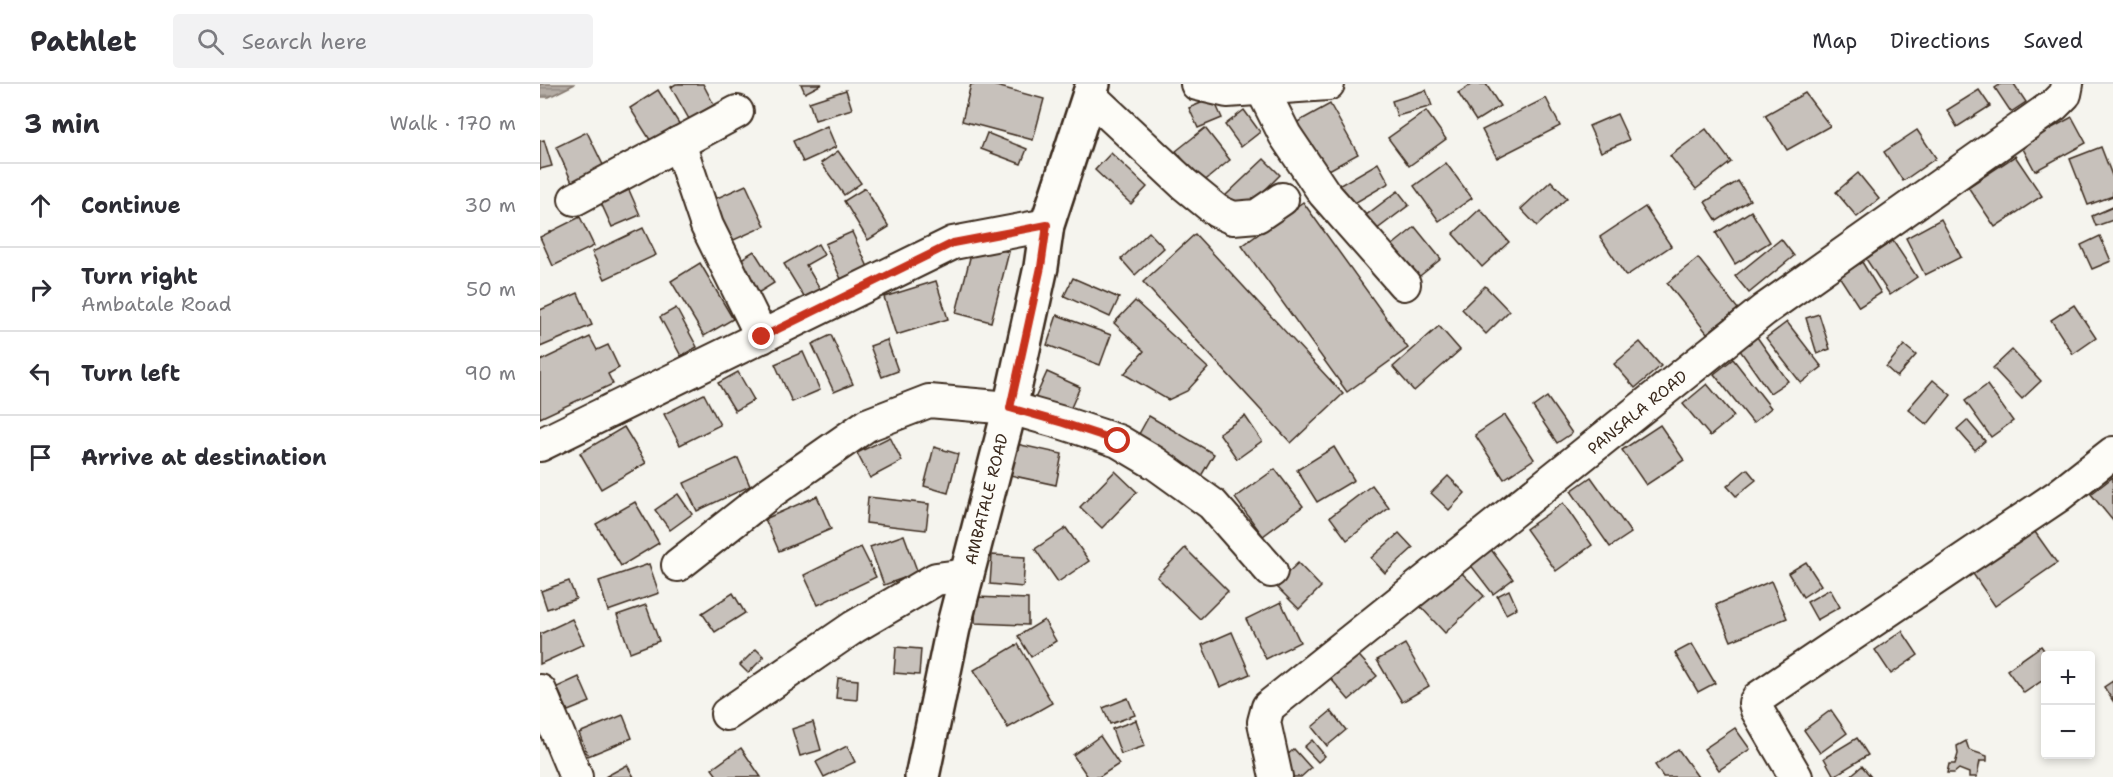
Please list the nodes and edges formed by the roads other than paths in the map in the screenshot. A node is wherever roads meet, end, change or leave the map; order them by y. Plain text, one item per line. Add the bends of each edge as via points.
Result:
1 (1197, 84) edge
2 (1328, 84) edge
3 (2067, 84) edge
4 (1091, 89) edge
5 (1262, 89) junction
6 (737, 112) dead end
7 (679, 143) junction
8 (576, 199) dead end
9 (1282, 200) dead end
10 (1047, 225) junction
11 (1404, 284) dead end
12 (762, 337) junction
13 (1010, 408) junction
14 (540, 445) edge
15 (2113, 453) edge
16 (678, 564) dead end
17 (1271, 571) dead end
18 (967, 575) junction
19 (540, 691) edge
20 (727, 714) dead end
21 (576, 777) edge
22 (922, 777) edge
23 (1276, 777) edge
24 (1796, 777) edge

1 - 5 street via 1227,91
2 - 5 street
3 - 23 street, PANSALA ROAD via 2065,94 2054,105 1764,310 1268,707 1264,722
4 - 9 street via 1184,184 1217,211 1233,218 1257,216
4 - 10 main road, AMBATALE ROAD
5 - 11 street via 1285,135 1324,193
6 - 7 street
7 - 8 street
7 - 12 street via 707,226
10 - 12 street via 953,243
10 - 13 main road, AMBATALE ROAD
12 - 14 street
13 - 16 street via 929,401 867,425
13 - 17 street via 1118,441 1155,463 1212,504
13 - 18 main road, AMBATALE ROAD
15 - 24 street via 2058,496 1758,698 1757,710
18 - 20 street via 936,579 854,627
18 - 22 main road, AMBATALE ROAD
19 - 21 street

